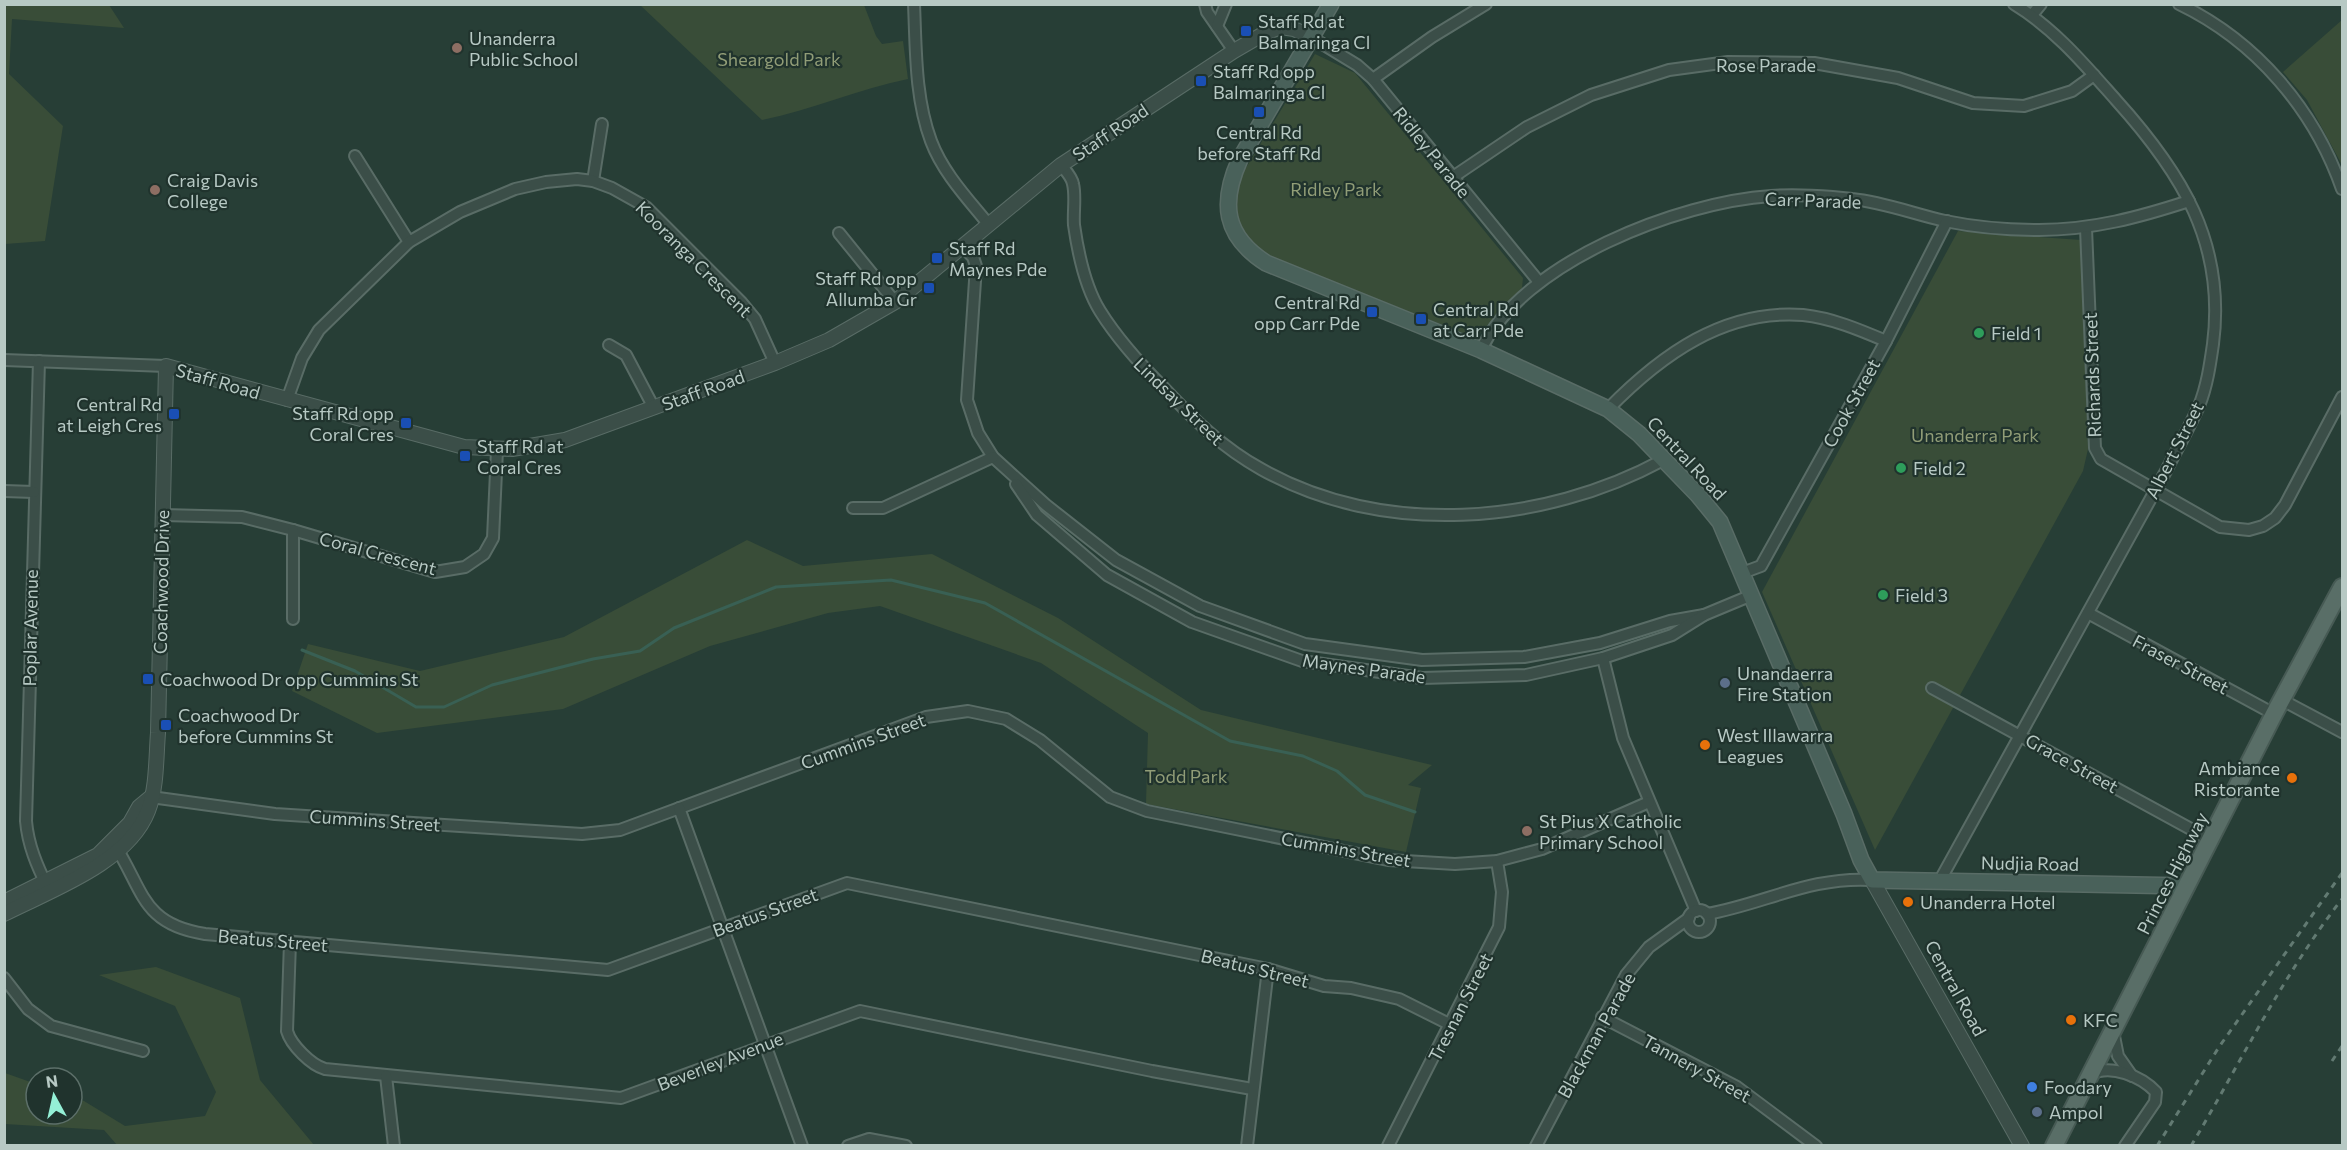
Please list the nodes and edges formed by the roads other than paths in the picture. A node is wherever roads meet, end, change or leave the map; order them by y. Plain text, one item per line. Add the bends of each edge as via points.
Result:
1 (914, 4) edge
2 (1205, 4) edge
3 (1226, 4) edge
4 (1331, 4) edge
5 (1486, 4) edge
6 (2014, 4) edge
7 (2041, 4) edge
8 (2179, 4) edge
9 (2032, 15) junction
10 (1217, 26) junction
11 (1311, 37) junction
12 (1233, 51) junction
13 (2094, 75) junction
14 (1373, 79) junction
15 (602, 124) dead end
16 (355, 156) dead end
17 (1061, 165) junction
18 (1453, 177) junction
19 (593, 181) junction
20 (2343, 189) edge
21 (2190, 201) junction
22 (1947, 221) junction
23 (989, 225) junction
24 (2086, 228) junction
25 (839, 233) dead end
26 (409, 242) junction
27 (963, 247) junction
28 (1539, 282) junction
29 (896, 302) junction
30 (1886, 340) junction
31 (609, 345) dead end
32 (1481, 350) junction
33 (4, 360) edge
34 (39, 361) junction
35 (775, 363) junction
36 (166, 366) junction
37 (2343, 397) edge
38 (287, 400) junction
39 (654, 408) junction
40 (1608, 409) junction
41 (497, 450) junction
42 (993, 457) junction
43 (1663, 460) junction
44 (1005, 470) junction
45 (2154, 490) junction
46 (4, 491) edge
47 (34, 492) junction
48 (853, 508) dead end
49 (163, 515) junction
50 (293, 530) junction
51 (1742, 573) junction
52 (2343, 587) edge
53 (1752, 595) junction
54 (2088, 613) junction
55 (1704, 615) junction
56 (293, 619) dead end
57 (1602, 658) junction
58 (1932, 687) dead end
59 (2278, 707) junction
60 (2343, 732) edge
61 (2020, 735) junction
62 (151, 797) junction
63 (1649, 802) junction
64 (679, 808) junction
65 (2211, 840) junction
66 (116, 847) junction
67 (1497, 861) junction
68 (1872, 880) junction
69 (1940, 882) junction
70 (47, 886) junction
71 (2187, 886) junction
72 (4, 902) edge
73 (4, 914) edge
74 (1699, 919) junction
75 (722, 928) junction
76 (290, 942) junction
77 (1268, 969) junction
78 (4, 978) edge
79 (1602, 1017) junction
80 (1451, 1025) junction
81 (2113, 1030) junction
82 (765, 1044) junction
83 (143, 1051) dead end
84 (2091, 1074) junction
85 (386, 1076) junction
86 (2132, 1076) junction
87 (1252, 1089) junction
88 (394, 1146) edge
89 (802, 1146) edge
90 (848, 1146) edge
91 (906, 1146) edge
92 (1247, 1146) edge
93 (1388, 1146) edge
94 (1536, 1146) edge
95 (1816, 1146) edge
96 (2022, 1146) edge
97 (2054, 1146) edge
98 (2125, 1146) edge

1 - 23 street via 918,91 931,142 956,185
2 - 10 street
3 - 10 street
4 - 11 main road, Central Road
5 - 14 street
6 - 9 street, Albert Street
7 - 9 street
8 - 20 street via 2218,27 2274,75 2316,130
9 - 13 street, Albert Street
10 - 12 street
11 - 12 street, Staff Road via 1281,27
11 - 14 street, Ridley Parade
11 - 32 main road, Central Road via 1240,159 1231,182 1229,212 1236,237 1266,263
12 - 17 street, Staff Road
13 - 18 street, Rose Parade via 2072,91 2024,106 1973,103 1898,78 1814,63 1728,62 1669,70 1591,95 1527,127
13 - 21 street, Albert Street via 2165,158
14 - 18 street, Ridley Parade
15 - 19 street
16 - 26 street
17 - 23 street, Staff Road
17 - 43 street, Lindsay Street via 1073,183 1074,224 1089,286 1099,309 1132,356 1197,423 1262,470 1314,494 1365,507 1447,514 1523,509 1566,500 1609,486
18 - 28 street, Ridley Parade
19 - 26 street, Kooranga Crescent via 546,182 515,189 460,212
19 - 35 street, Kooranga Crescent via 646,207 741,302 755,319
21 - 24 street, Carr Parade via 2138,218
21 - 45 street, Albert Street via 2207,243 2215,329 2199,405
22 - 24 street, Carr Parade via 2038,230
22 - 28 street, Carr Parade via 1853,199 1771,195 1689,210 1608,240
22 - 30 street, Cook Street
23 - 27 street, Staff Road
24 - 45 street, Richards Street via 2096,447 2101,459
25 - 29 street
26 - 38 street, Kooranga Crescent via 319,330 302,358
27 - 29 street, Staff Road
27 - 42 street, Maynes Parade via 976,266 967,399 978,433
28 - 32 street, Carr Parade via 1494,327
29 - 35 street, Staff Road via 829,340
30 - 40 street via 1805,315 1775,315 1730,323 1668,356
30 - 51 street, Cook Street via 1761,566
31 - 39 street via 626,355
32 - 40 main road, Central Road
33 - 34 street, Staff Road
34 - 36 street, Staff Road
34 - 47 street, Poplar Avenue
35 - 39 street, Staff Road
36 - 38 street, Staff Road
36 - 49 street, Coachwood Drive
37 - 45 street, Richards Street via 2285,505 2263,526 2249,530 2220,527
38 - 41 street, Staff Road via 443,443
39 - 41 street, Staff Road via 565,440
40 - 43 main road, Central Road
41 - 50 street, Coral Crescent via 493,538 484,554 465,567 435,572
42 - 44 street, Maynes Parade
42 - 48 street via 883,507
43 - 51 main road, Central Road via 1720,522
44 - 55 street, Maynes Parade via 1116,560 1200,606 1305,644 1422,660 1524,657
44 - 57 street, Maynes Parade via 1037,515 1107,575 1192,622 1302,661 1422,678 1526,675
45 - 54 street, Albert Street
46 - 47 street
47 - 70 street, Poplar Avenue via 26,821 27,837
49 - 50 street, Coral Crescent via 242,518
49 - 62 street, Coachwood Drive via 158,733
50 - 56 street
51 - 53 main road, Central Road
52 - 59 main road, Princes Highway
53 - 55 street, Maynes Parade
53 - 68 main road, Central Road
54 - 59 street, Fraser Street
54 - 61 street, Albert Street
55 - 57 street, Maynes Parade via 1672,635
57 - 63 street via 1623,738
58 - 61 street, Grace Street
59 - 60 street, Fraser Street
59 - 65 main road, Princes Highway
61 - 65 street, Grace Street
61 - 69 street, Albert Street
62 - 64 street, Cummins Street via 275,814 582,834 620,830
62 - 66 street, Coachwood Drive via 137,829
63 - 67 street, Cummins Street via 1542,849
63 - 74 street
64 - 67 street, Cummins Street via 926,717 968,711 1006,719 1040,740 1110,797 1147,811 1388,860 1455,864
64 - 75 street
65 - 71 main road, Princes Highway
66 - 70 street, Coachwood Drive via 102,864
66 - 76 street, Beatus Street via 153,912 168,924 205,934
67 - 80 street, Tresnan Street via 1502,892 1499,927
68 - 69 main road, Nudjia Road
68 - 74 street, Blackman Parade via 1823,882
68 - 96 street, Central Road
69 - 71 main road, Nudjia Road
70 - 72 street, Coachwood Drive
70 - 73 street, Coachwood Drive
71 - 81 main road, Princes Highway
74 - 79 street, Blackman Parade via 1649,947 1626,975
75 - 76 street, Beatus Street via 609,970
75 - 77 street, Beatus Street via 847,883
75 - 82 street
76 - 85 street, Beverley Avenue via 289,1038 317,1066
77 - 80 street, Beatus Street via 1324,986 1399,999
77 - 87 street
78 - 83 street via 28,1009 51,1026
79 - 94 street, Blackman Parade
79 - 95 street, Tannery Street via 1737,1087
80 - 93 street, Tresnan Street
81 - 84 main road, Princes Highway
81 - 86 street via 2118,1056
82 - 85 street, Beverley Avenue via 621,1098
82 - 87 street, Beverley Avenue via 860,1011
82 - 89 street
84 - 86 street via 2109,1069
84 - 97 main road, Princes Highway
85 - 88 street
86 - 98 street via 2153,1089 2156,1097
87 - 92 street
90 - 91 street via 869,1139

